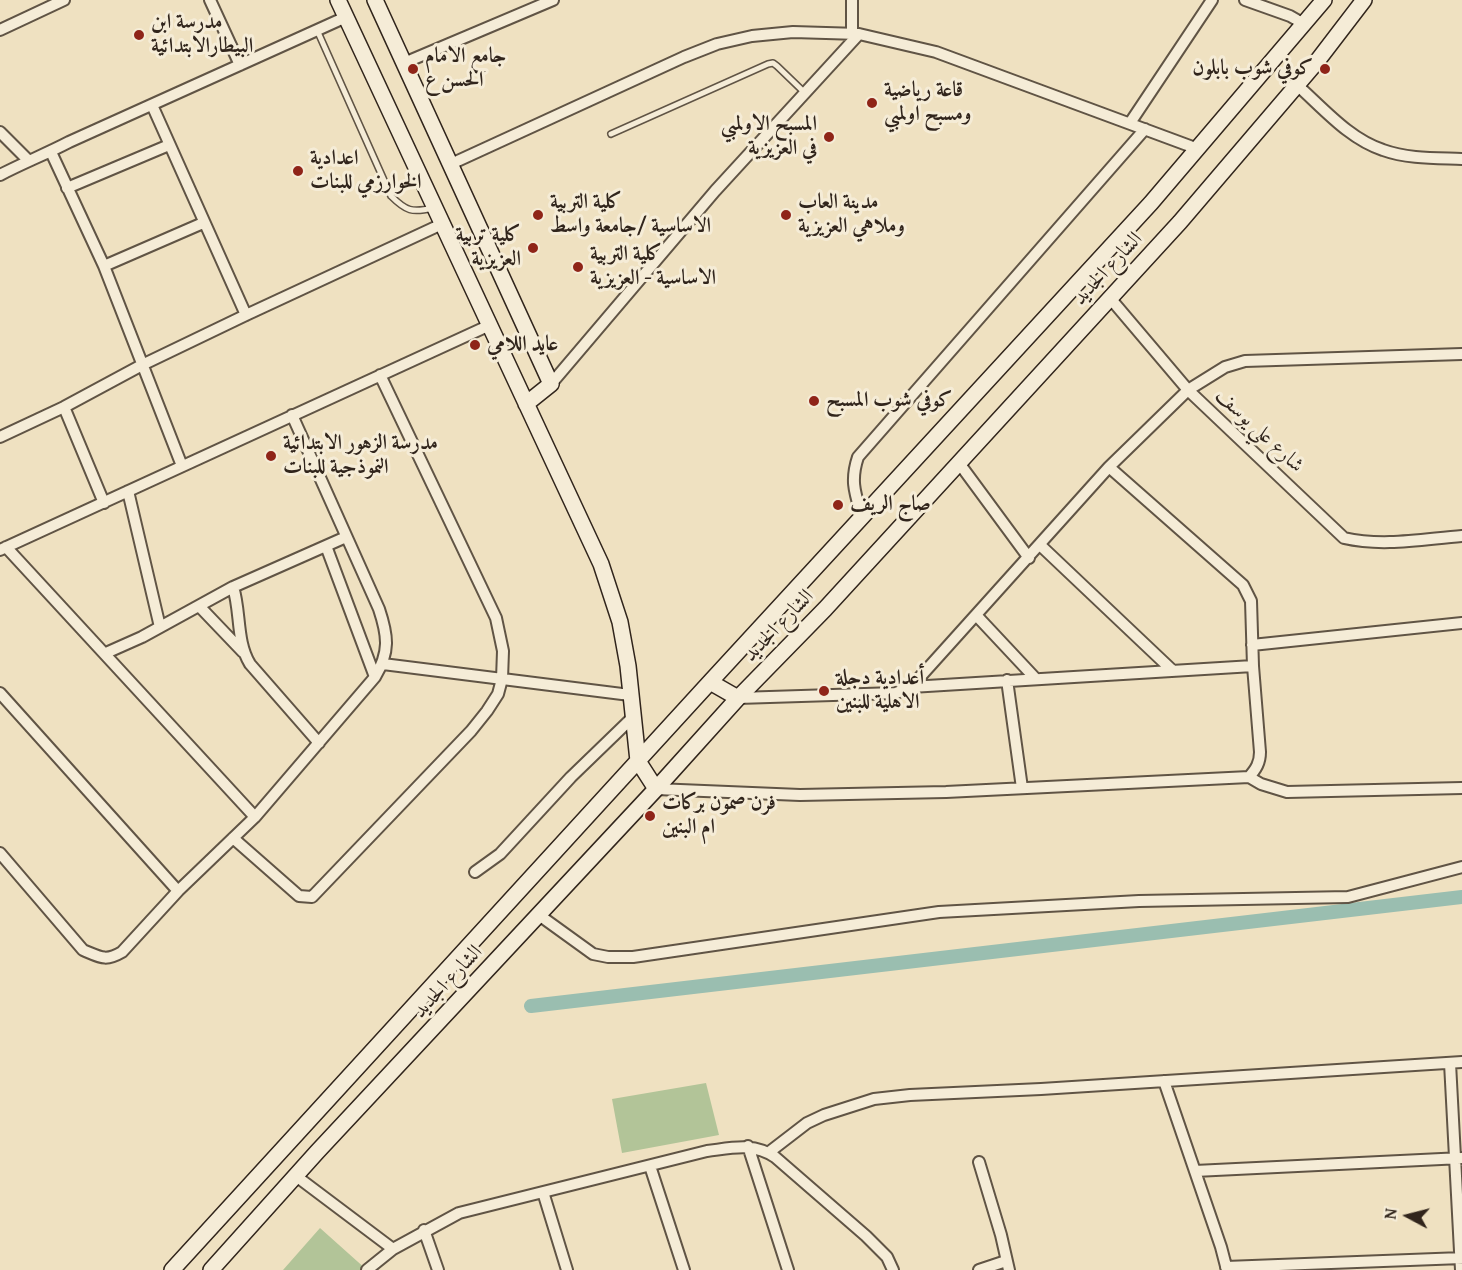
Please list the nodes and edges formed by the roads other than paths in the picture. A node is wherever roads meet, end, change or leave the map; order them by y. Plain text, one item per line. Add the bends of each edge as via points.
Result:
1 (64, 0) edge
2 (210, 0) edge
3 (338, 0) edge
4 (375, 0) edge
5 (553, 0) edge
6 (852, 0) edge
7 (1212, 0) edge
8 (1324, 0) edge
9 (1364, 0) edge
10 (1252, 1) edge
11 (346, 17) junction
12 (1304, 24) junction
13 (0, 30) edge
14 (317, 30) junction
15 (855, 34) junction
16 (404, 63) junction
17 (240, 65) junction
18 (1297, 85) junction
19 (805, 93) junction
20 (152, 105) junction
21 (1130, 123) junction
22 (1145, 129) junction
23 (0, 132) edge
24 (611, 134) dead end
25 (169, 144) junction
26 (1198, 148) junction
27 (51, 152) junction
28 (1462, 159) edge
29 (28, 160) junction
30 (451, 164) junction
31 (0, 175) edge
32 (67, 188) junction
33 (435, 207) junction
34 (203, 223) junction
35 (442, 224) junction
36 (104, 266) junction
37 (1110, 298) junction
38 (246, 315) junction
39 (489, 325) junction
40 (1462, 354) edge
41 (142, 365) junction
42 (380, 375) junction
43 (551, 384) junction
44 (1188, 390) junction
45 (526, 404) junction
46 (64, 407) junction
47 (292, 415) junction
48 (0, 437) edge
49 (959, 463) junction
50 (182, 466) junction
51 (1109, 467) junction
52 (128, 491) junction
53 (104, 503) junction
54 (862, 516) junction
55 (1462, 536) edge
56 (346, 537) junction
57 (1040, 545) junction
58 (326, 546) junction
59 (3, 548) edge
60 (1029, 558) junction
61 (233, 587) junction
62 (199, 606) junction
63 (976, 615) junction
64 (1462, 623) edge
65 (160, 627) junction
66 (1252, 645) junction
67 (243, 652) junction
68 (106, 653) junction
69 (383, 664) junction
70 (1253, 666) junction
71 (1173, 671) junction
72 (375, 677) junction
73 (1035, 678) junction
74 (502, 679) junction
75 (1007, 680) junction
76 (710, 682) junction
77 (911, 687) junction
78 (0, 693) edge
79 (630, 695) junction
80 (738, 698) junction
81 (633, 718) junction
82 (319, 743) junction
83 (638, 761) junction
84 (1249, 777) junction
85 (1022, 788) junction
86 (1462, 788) edge
87 (656, 789) junction
88 (255, 817) junction
89 (232, 838) junction
90 (0, 855) edge
91 (1462, 867) edge
92 (475, 872) dead end
93 (178, 891) junction
94 (539, 915) junction
95 (1462, 1062) edge
96 (1450, 1063) junction
97 (1164, 1081) junction
98 (748, 1146) junction
99 (768, 1153) junction
100 (1458, 1158) edge
101 (979, 1162) dead end
102 (650, 1166) junction
103 (1195, 1171) junction
104 (296, 1176) junction
105 (543, 1192) junction
106 (424, 1230) junction
107 (393, 1249) junction
108 (1461, 1258) edge
109 (1008, 1265) edge
110 (1226, 1268) edge
111 (172, 1270) edge
112 (211, 1270) edge
113 (367, 1270) edge
114 (438, 1270) edge
115 (567, 1270) edge
116 (684, 1270) edge
117 (788, 1270) edge
118 (893, 1270) edge
119 (979, 1270) edge
120 (1461, 1270) edge

1 - 13 street
2 - 17 street
3 - 11 main road
4 - 16 main road
5 - 16 street
6 - 15 street
7 - 21 street
8 - 12 main road, الشارع الجديد
9 - 18 main road, الشارع الجديد
10 - 12 street
11 - 14 street
11 - 33 main road
12 - 26 main road, الشارع الجديد
14 - 17 street
14 - 33 lane via 391,196 404,208 418,211
15 - 19 street
15 - 21 street via 936,52
15 - 30 street via 793,32 717,44
16 - 30 main road
17 - 20 street
18 - 28 street via 1351,133 1382,150 1416,157
18 - 37 main road, الشارع الجديد
19 - 24 lane via 777,66 768,64
19 - 43 street via 715,191
20 - 25 street
20 - 27 street
21 - 22 street
22 - 26 street
22 - 54 street via 858,457 853,485
23 - 29 street
25 - 32 street
25 - 34 street
26 - 54 main road, الشارع الجديد
27 - 29 street
27 - 32 street
29 - 31 street
30 - 43 main road
32 - 36 street
33 - 35 main road
34 - 36 street
34 - 38 street
35 - 38 street
35 - 39 main road
36 - 41 street
37 - 44 street
37 - 49 main road, الشارع الجديد
38 - 41 street
39 - 42 street
39 - 45 main road
40 - 44 street, شارع علي يوسف via 1245,361 1225,367
41 - 46 street
41 - 50 street
42 - 47 street
42 - 74 street via 495,618 502,651
43 - 45 main road
44 - 51 street
44 - 55 street, شارع علي يوسف via 1344,538 1383,543
45 - 79 main road via 614,599
46 - 48 street
46 - 53 street
47 - 50 street
47 - 56 street
49 - 60 street
49 - 80 main road, الشارع الجديد
50 - 52 street
51 - 57 street
51 - 66 street via 1243,585 1251,601
52 - 53 street
52 - 65 street
53 - 59 street
54 - 76 main road, الشارع الجديد
56 - 58 street
56 - 69 street via 386,629
57 - 60 street
57 - 71 street
58 - 61 street
58 - 72 street
59 - 68 street
60 - 63 street
61 - 62 street
61 - 67 street
62 - 65 street
62 - 67 street
63 - 73 street
63 - 77 street
64 - 66 street
65 - 68 street
66 - 70 street
67 - 82 street
68 - 88 street
69 - 72 street
69 - 74 street
70 - 71 street
70 - 84 street via 1260,752 1258,765
71 - 73 street
72 - 82 street
73 - 75 street
74 - 79 street
74 - 89 street via 498,694 471,731 312,897 299,896
75 - 77 street
75 - 85 street
76 - 80 main road
76 - 83 main road, الشارع الجديد
77 - 80 street via 896,693
78 - 93 street
79 - 81 main road
80 - 87 main road, الشارع الجديد
81 - 83 main road
81 - 92 street via 571,777 500,854
82 - 88 street
83 - 87 main road
83 - 111 main road, الشارع الجديد
84 - 85 street
84 - 86 street via 1287,792
85 - 87 street via 800,795
87 - 94 main road, الشارع الجديد
88 - 89 street
89 - 93 street
90 - 93 street via 83,950 101,958 122,952
91 - 94 street via 1348,897 1139,901 939,912 633,957 593,954
94 - 104 main road, الشارع الجديد
95 - 96 street
96 - 97 street
96 - 100 street
97 - 99 street via 874,1099 816,1119
97 - 103 street
98 - 99 street
98 - 102 street via 707,1151
98 - 117 street
99 - 118 street via 866,1236 887,1257
100 - 103 street
100 - 108 street
101 - 109 street
102 - 105 street
102 - 116 street
103 - 110 street
104 - 107 street
104 - 112 main road, الشارع الجديد
105 - 106 street via 459,1212
105 - 115 street
106 - 107 street
106 - 114 street
107 - 113 street
108 - 110 street
108 - 120 street
109 - 119 street

